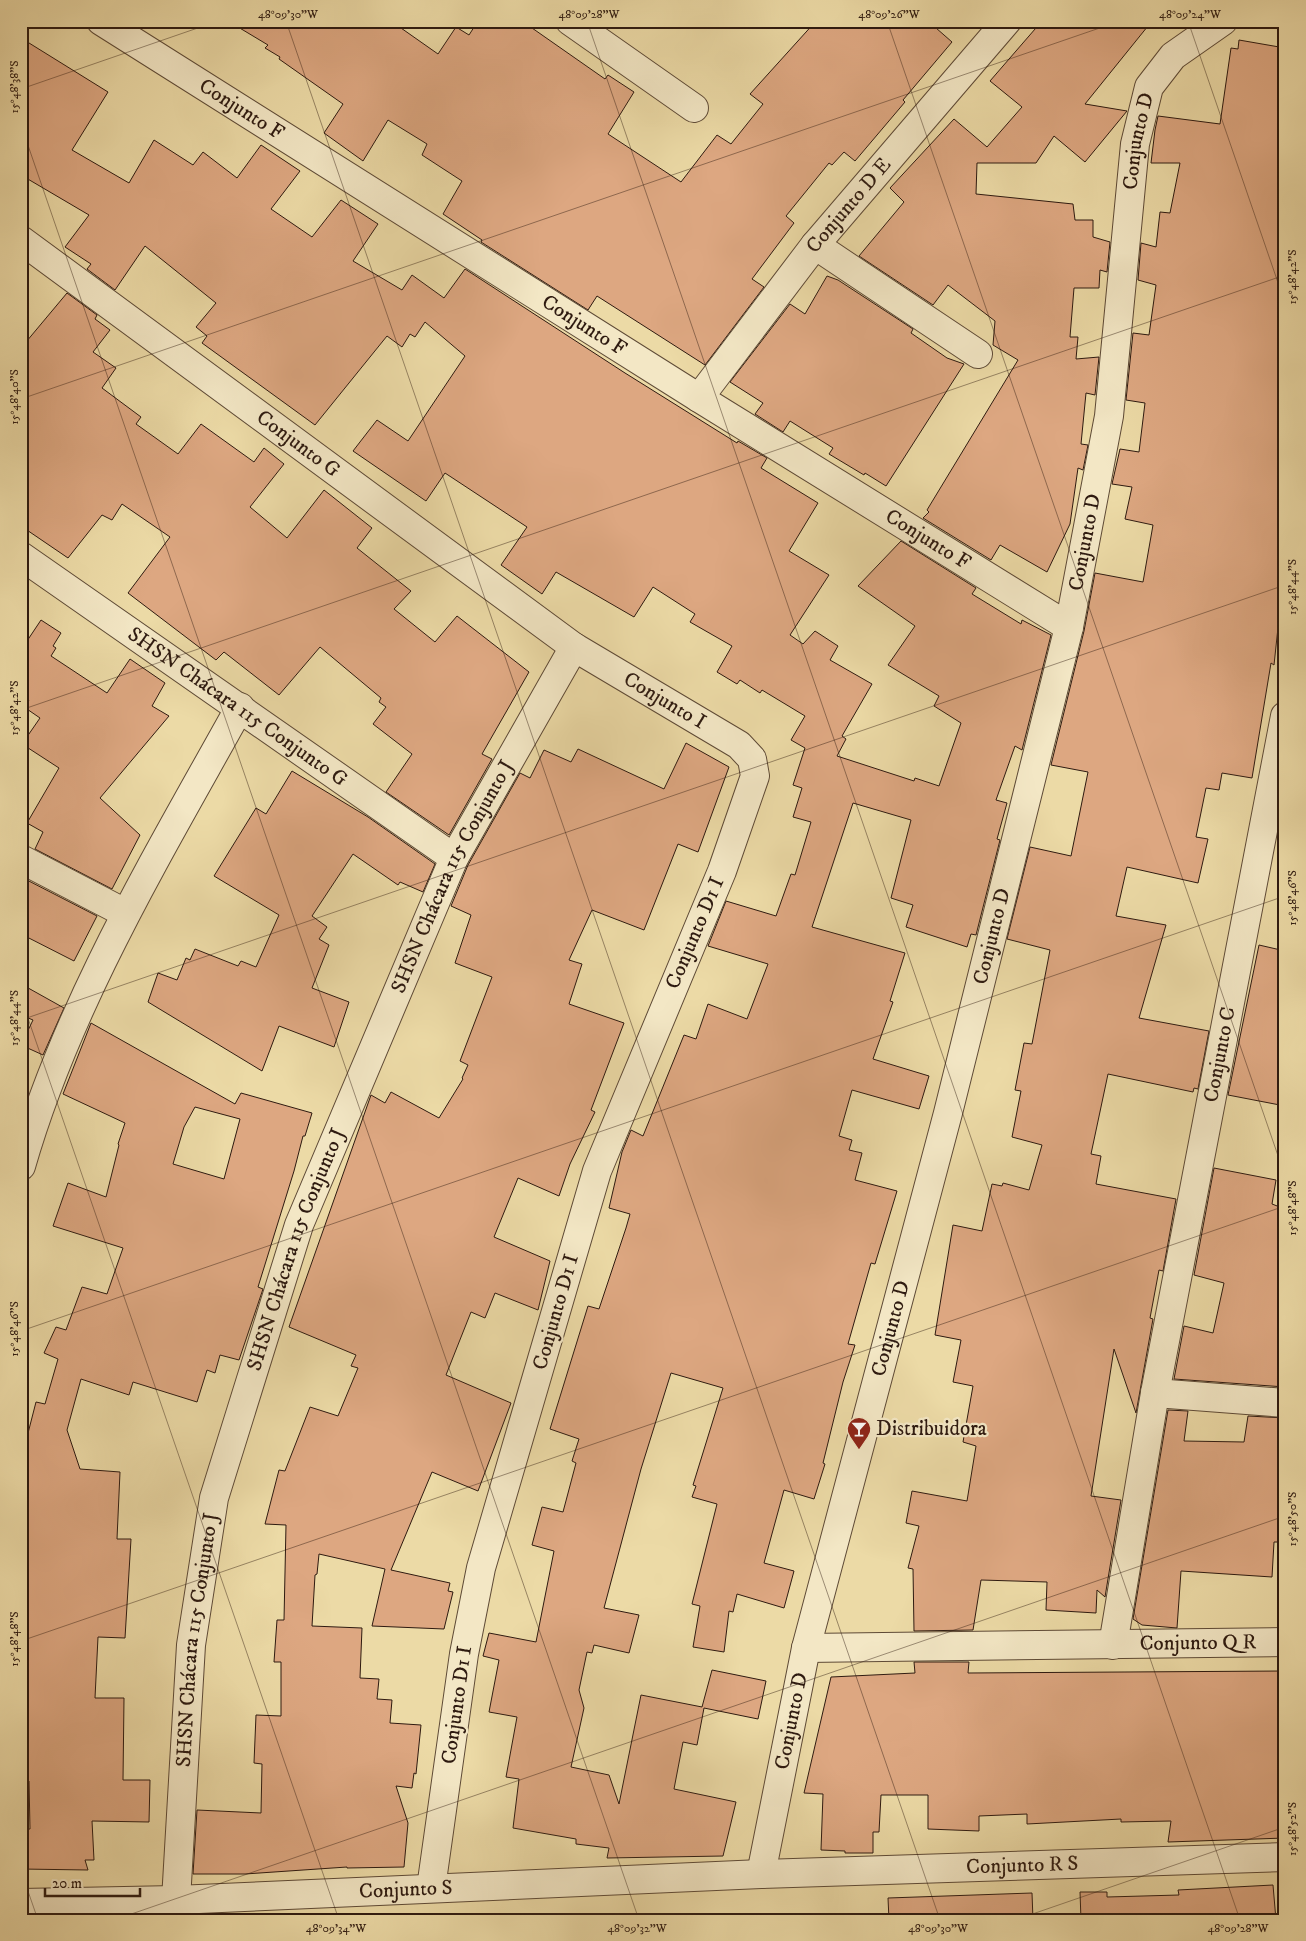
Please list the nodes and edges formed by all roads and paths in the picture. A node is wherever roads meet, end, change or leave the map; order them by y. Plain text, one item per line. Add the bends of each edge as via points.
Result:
1 (101, 21) edge
2 (570, 21) edge
3 (1007, 21) edge
4 (1223, 21) edge
5 (694, 108) dead end
6 (21, 240) edge
7 (815, 245) junction
8 (978, 354) dead end
9 (700, 398) junction
10 (21, 556) edge
11 (1069, 627) junction
12 (574, 646) junction
13 (240, 707) junction
14 (1285, 716) edge
15 (752, 759) joint
16 (454, 858) junction
17 (21, 859) edge
18 (125, 913) junction
19 (29, 1106) edge
20 (21, 1166) edge
21 (1155, 1392) junction
22 (1285, 1403) edge
23 (1285, 1642) edge
24 (1113, 1646) junction
25 (806, 1648) junction
26 (1285, 1857) edge
27 (761, 1874) junction
28 (431, 1888) junction
29 (176, 1900) junction
30 (21, 1903) edge

1 - 9 street, Conjunto F
2 - 5 street
3 - 7 street, Conjunto D E
4 - 11 street, Conjunto D via 1173,56 1149,87 1135,144 1109,416
6 - 12 street, Conjunto G
7 - 8 street
7 - 9 street, Conjunto D E
9 - 11 street, Conjunto F
10 - 13 street, SHSN Chácara 115 Conjunto G
11 - 25 street, Conjunto D via 948,1113
12 - 15 street, Conjunto I via 739,745
12 - 16 street, SHSN Chácara 115 Conjunto J
13 - 16 street, SHSN Chácara 115 Conjunto G
13 - 18 street
14 - 21 street, Conjunto C
15 - 28 street, Conjunto D1 I via 755,776 722,870 597,1171 481,1568 464,1654
16 - 29 street, SHSN Chácara 115 Conjunto J via 299,1225 214,1498 191,1646
17 - 18 street
18 - 19 street
19 - 20 street
21 - 22 street
21 - 24 street, Conjunto C
23 - 24 street, Conjunto Q R
24 - 25 street, Conjunto Q R
25 - 27 street, Conjunto D
26 - 27 street, Conjunto R S
27 - 28 street, Conjunto S
28 - 29 street, Conjunto S
29 - 30 street, Conjunto S

